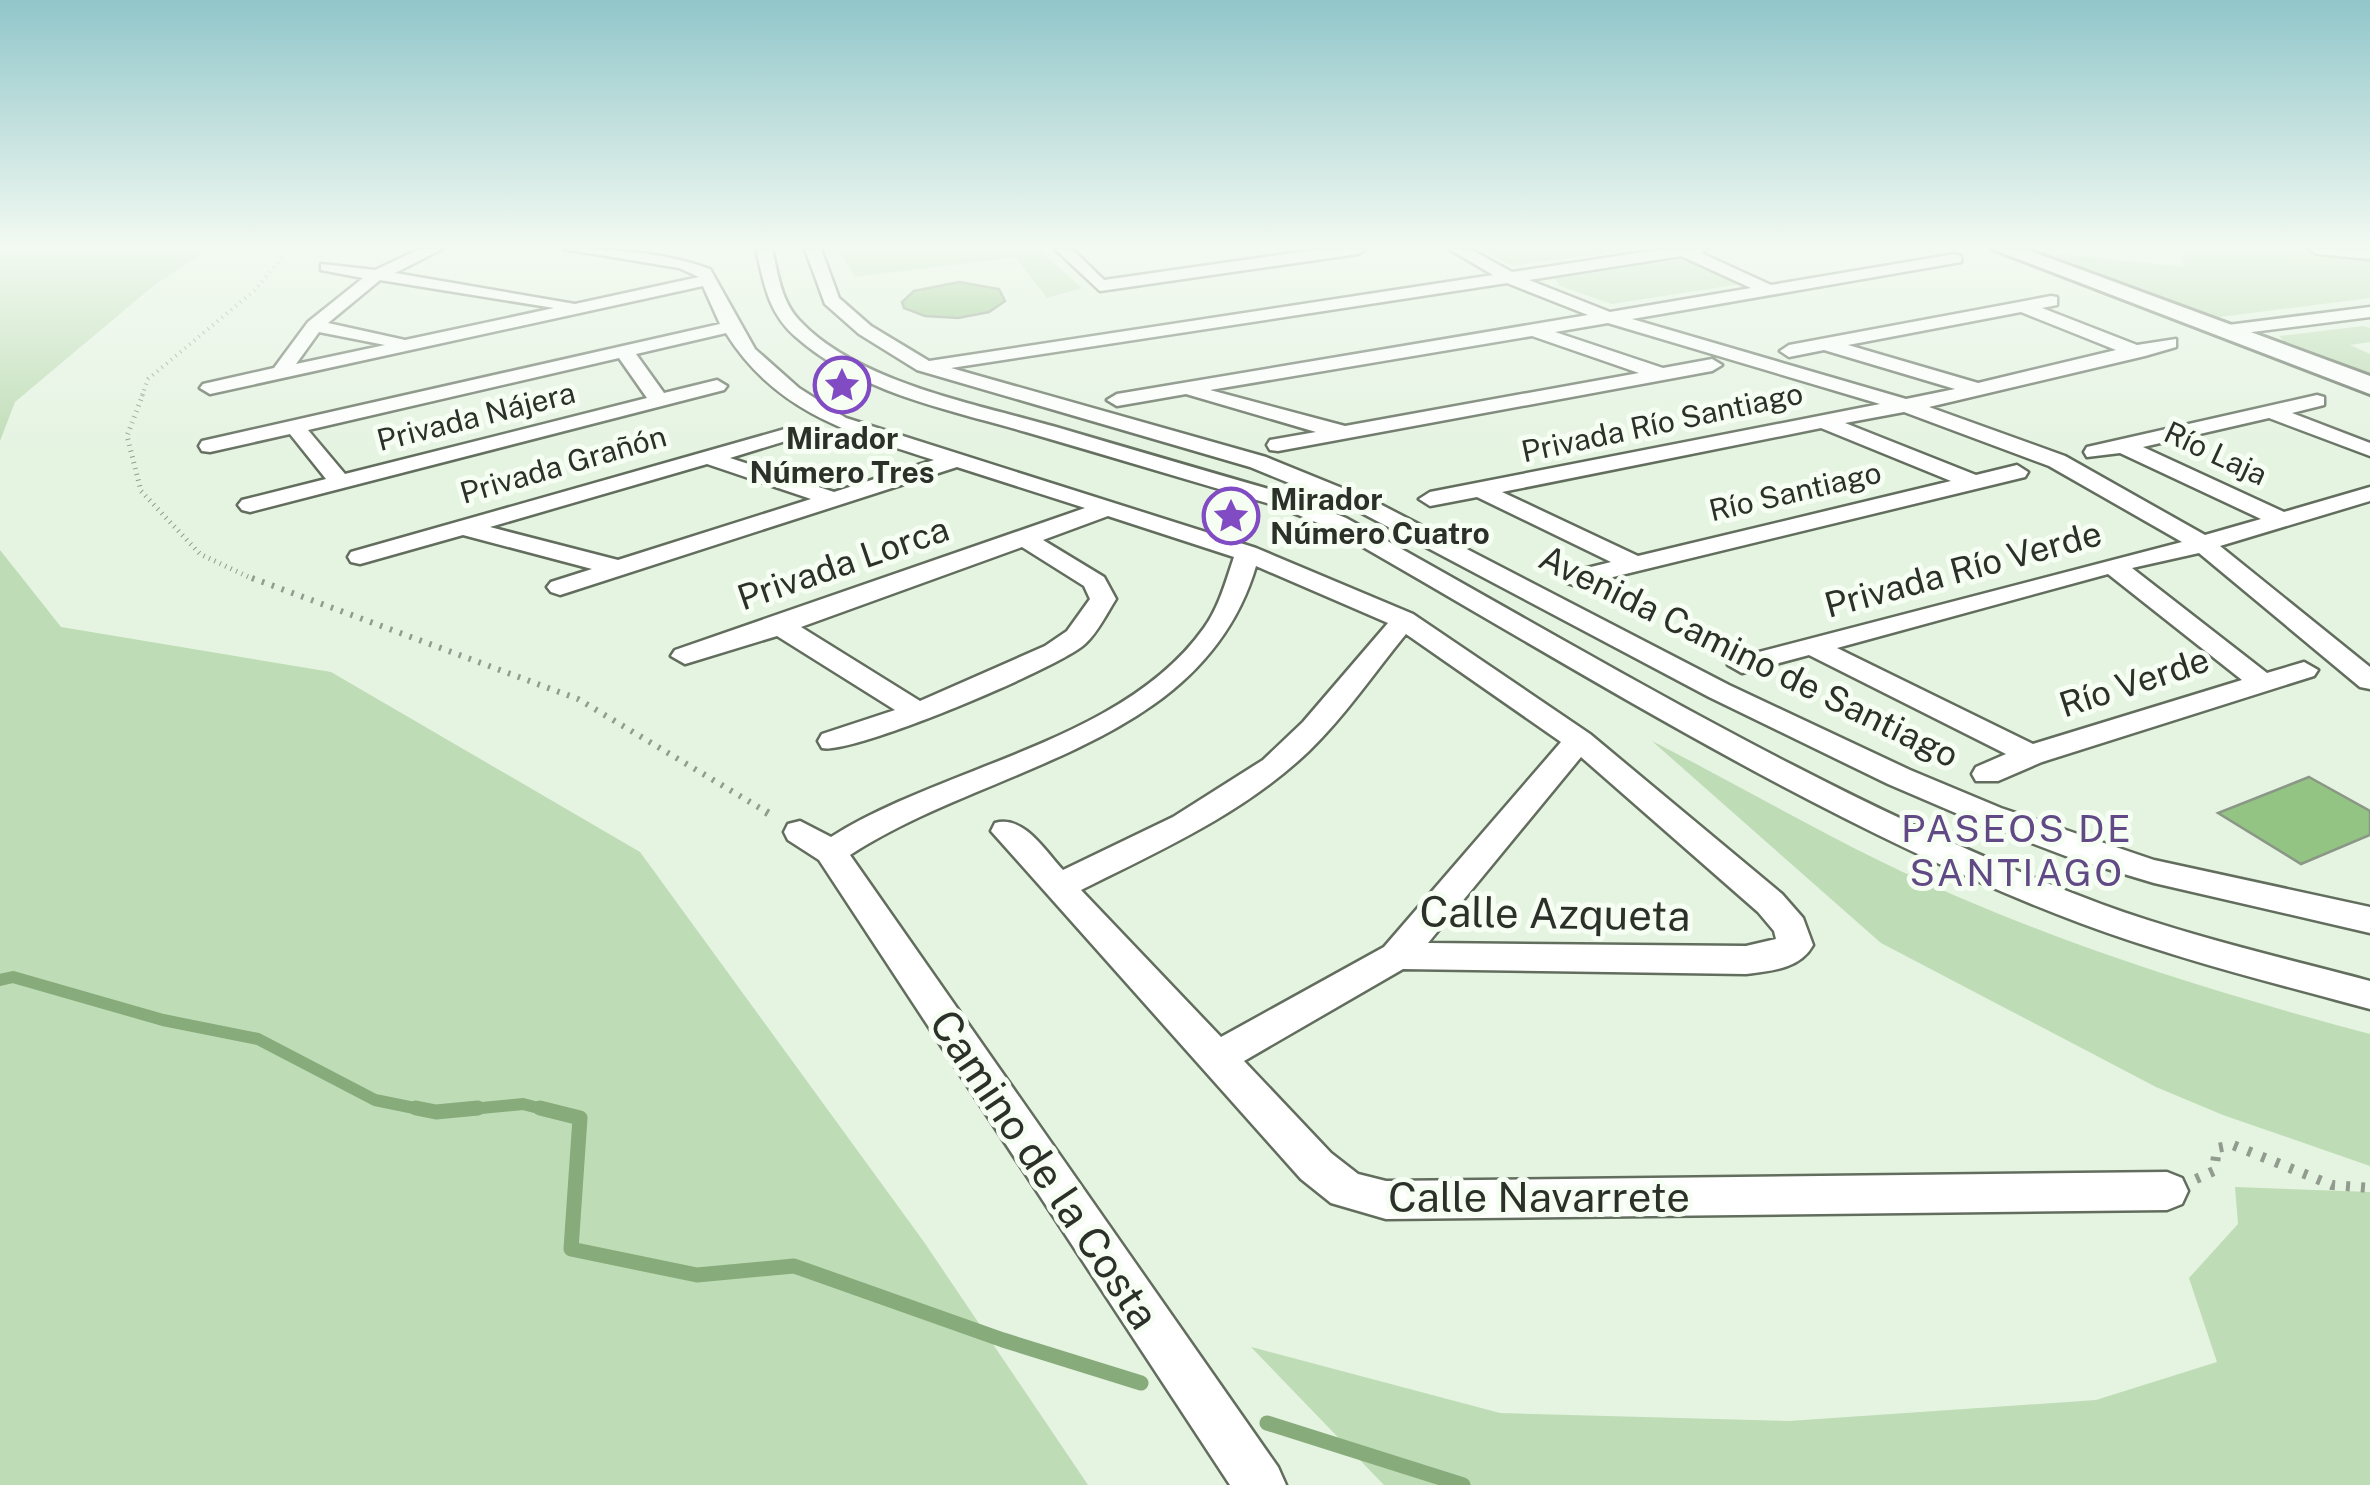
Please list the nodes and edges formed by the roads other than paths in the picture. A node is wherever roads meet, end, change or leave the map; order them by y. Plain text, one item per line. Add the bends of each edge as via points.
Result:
1 (323, 318) edge
2 (532, 318) edge
3 (726, 318) edge
4 (789, 318) edge
5 (852, 318) edge
6 (1242, 318) edge
7 (1600, 318) edge
8 (1611, 318) edge
9 (1958, 318) edge
10 (2053, 318) edge
11 (2186, 318) edge
12 (2320, 318) edge
13 (314, 326) junction
14 (730, 326) junction
15 (1532, 330) junction
16 (2220, 331) junction
17 (2169, 343) dead end
18 (414, 344) junction
19 (1824, 344) junction
20 (2271, 350) junction
21 (624, 351) junction
22 (1789, 351) dead end
23 (2138, 352) junction
24 (1712, 364) dead end
25 (924, 366) junction
26 (280, 373) junction
27 (1661, 374) junction
28 (717, 386) dead end
29 (2370, 386) edge
30 (210, 388) dead end
31 (1181, 389) junction
32 (1976, 389) junction
33 (2370, 399) edge
34 (659, 400) junction
35 (1117, 400) dead end
36 (2316, 402) dead end
37 (1907, 406) junction
38 (2272, 412) junction
39 (1818, 420) junction
40 (296, 426) junction
41 (1346, 433) junction
42 (785, 434) dead end
43 (1278, 445) dead end
44 (210, 446) dead end
45 (2124, 446) junction
46 (2370, 450) edge
47 (2094, 452) dead end
48 (706, 457) junction
49 (959, 459) junction
50 (2017, 472) dead end
51 (339, 481) junction
52 (1973, 482) junction
53 (1482, 490) junction
54 (2370, 494) edge
55 (834, 499) junction
56 (1430, 500) dead end
57 (250, 505) dead end
58 (1108, 508) junction
59 (2280, 519) junction
60 (462, 528) junction
61 (1025, 540) junction
62 (2204, 544) junction
63 (1247, 553) junction
64 (360, 557) dead end
65 (1632, 563) junction
66 (2112, 564) junction
67 (618, 568) junction
68 (1576, 578) dead end
69 (560, 587) dead end
70 (1404, 620) junction
71 (780, 626) junction
72 (1812, 646) junction
73 (686, 656) dead end
74 (1742, 665) dead end
75 (2304, 670) dead end
76 (2260, 681) junction
77 (2370, 681) edge
78 (918, 712) junction
79 (1579, 740) junction
80 (834, 741) dead end
81 (2031, 755) junction
82 (1987, 774) dead end
83 (1007, 831) dead end
84 (1057, 887) junction
85 (2370, 920) edge
86 (1397, 956) junction
87 (2370, 995) edge
88 (1217, 1058) junction
89 (2168, 1190) road end
90 (1260, 1485) edge

1 - 13 street
2 - 18 street
3 - 14 street
4 - 87 street, Avenida Camino de Santiago via 826,350 922,395 1282,500 1338,523 1750,752 2056,900 2170,941
5 - 25 street, Avenida Camino de Santiago
6 - 25 street
7 - 15 street
8 - 37 street
9 - 19 street
10 - 23 street
11 - 16 street
12 - 16 street
13 - 18 street
13 - 26 street
14 - 21 street
14 - 49 street via 807,407
15 - 27 street
15 - 31 street
16 - 20 street
17 - 23 street, Privada Río Santiago
18 - 26 street
19 - 22 street
19 - 32 street
20 - 29 street
20 - 33 street
21 - 34 street
21 - 40 street
23 - 32 street, Privada Río Santiago
24 - 27 street
25 - 85 street, Avenida Camino de Santiago via 1309,482 1792,727 1994,817 2183,880
26 - 30 street
27 - 41 street
28 - 34 street, Privada Nájera
31 - 35 street
31 - 41 street
32 - 37 street, Privada Río Santiago
34 - 51 street, Privada Nájera
36 - 38 street, Río Laja
37 - 39 street, Privada Río Santiago
37 - 62 street via 2057,461
38 - 45 street, Río Laja
38 - 46 street, Río Laja
39 - 52 street, Río Santiago
39 - 53 street, Privada Río Santiago
40 - 44 street
40 - 51 street
41 - 43 street
42 - 48 street, Privada Grañón
45 - 47 street, Río Laja
45 - 59 street, Río Laja
48 - 55 street
48 - 60 street, Privada Grañón
49 - 55 street
49 - 58 street
50 - 52 street, Río Santiago
51 - 57 street, Privada Nájera
52 - 65 street, Río Santiago
53 - 56 street, Privada Río Santiago
53 - 65 street
54 - 59 street, Río Laja
55 - 67 street
58 - 61 street, Privada Lorca
58 - 63 street
59 - 62 street, Río Laja
60 - 64 street, Privada Grañón
60 - 67 street
61 - 71 street, Privada Lorca
61 - 78 street via 1095,582 1103,600 1094,618 1055,652
62 - 66 street, Privada Río Verde
62 - 77 street
63 - 70 street
63 - 90 street, Camino de la Costa via 1214,634 1152,695 1106,722 888,818 815,842
65 - 68 street, Río Santiago
66 - 72 street, Privada Río Verde
66 - 76 street, Río Verde
67 - 69 street
70 - 79 street
70 - 84 street via 1300,743 1245,787 1188,824
71 - 73 street, Privada Lorca
71 - 78 street
72 - 74 street, Privada Río Verde
72 - 81 street, Río Verde
75 - 76 street, Río Verde
76 - 81 street, Río Verde
78 - 80 street
79 - 86 street
79 - 86 street, Calle Azqueta via 1770,902 1795,945 1774,958 1746,960
81 - 82 street, Río Verde
83 - 84 street, Calle Navarrete
84 - 88 street, Calle Navarrete
86 - 88 street, Calle Azqueta
88 - 89 street, Calle Navarrete via 1316,1166 1346,1190 1386,1200

